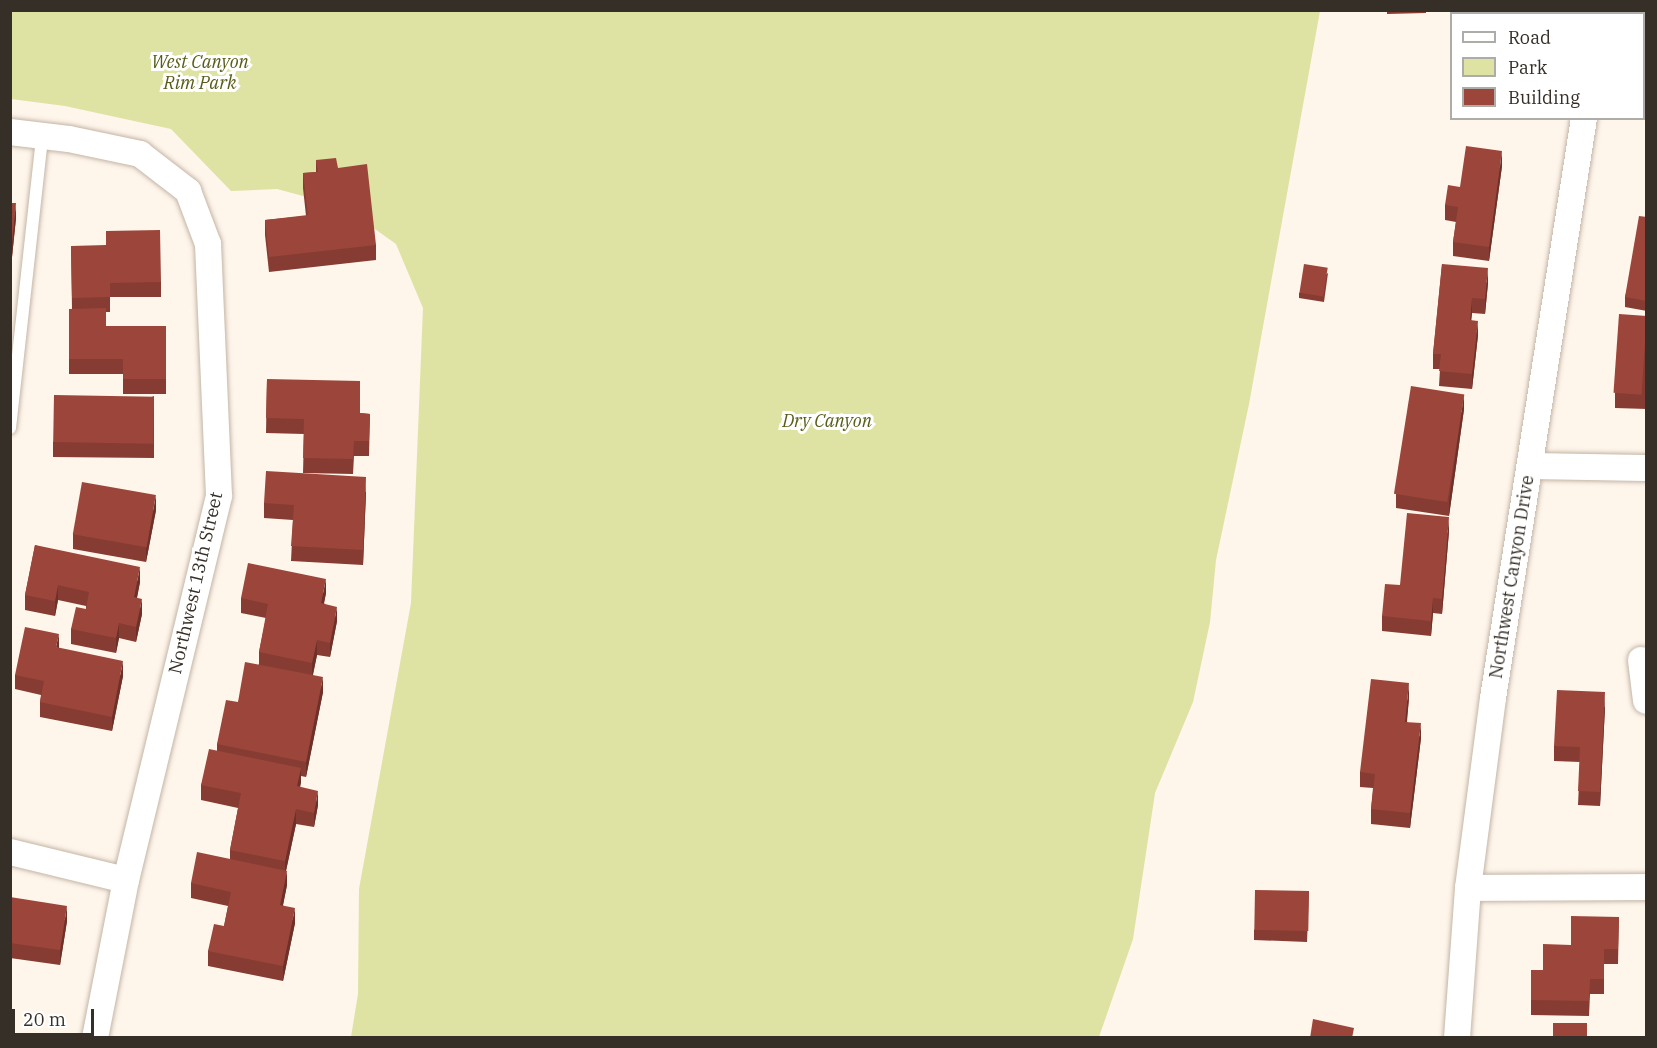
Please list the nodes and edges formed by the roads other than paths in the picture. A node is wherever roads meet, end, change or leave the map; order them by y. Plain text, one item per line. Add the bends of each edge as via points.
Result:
1 (1584, 120) edge
2 (10, 132) edge
3 (42, 136) junction
4 (10, 428) edge
5 (1530, 466) junction
6 (1647, 468) edge
7 (1641, 660) dead end
8 (1647, 701) edge
9 (10, 852) edge
10 (126, 880) junction
11 (1647, 887) edge
12 (1468, 888) junction
13 (97, 1028) edge
14 (1457, 1038) edge

1 - 5 street, Northwest Canyon Drive
2 - 3 street, Northwest 13th Street
3 - 4 lane
3 - 10 street, Northwest 13th Street via 140,154 188,191 208,244 219,496
5 - 6 street
5 - 12 street, Northwest Canyon Drive
7 - 8 street
9 - 10 street
10 - 13 street, Northwest 13th Street
11 - 12 street
12 - 14 street, Northwest Canyon Drive

